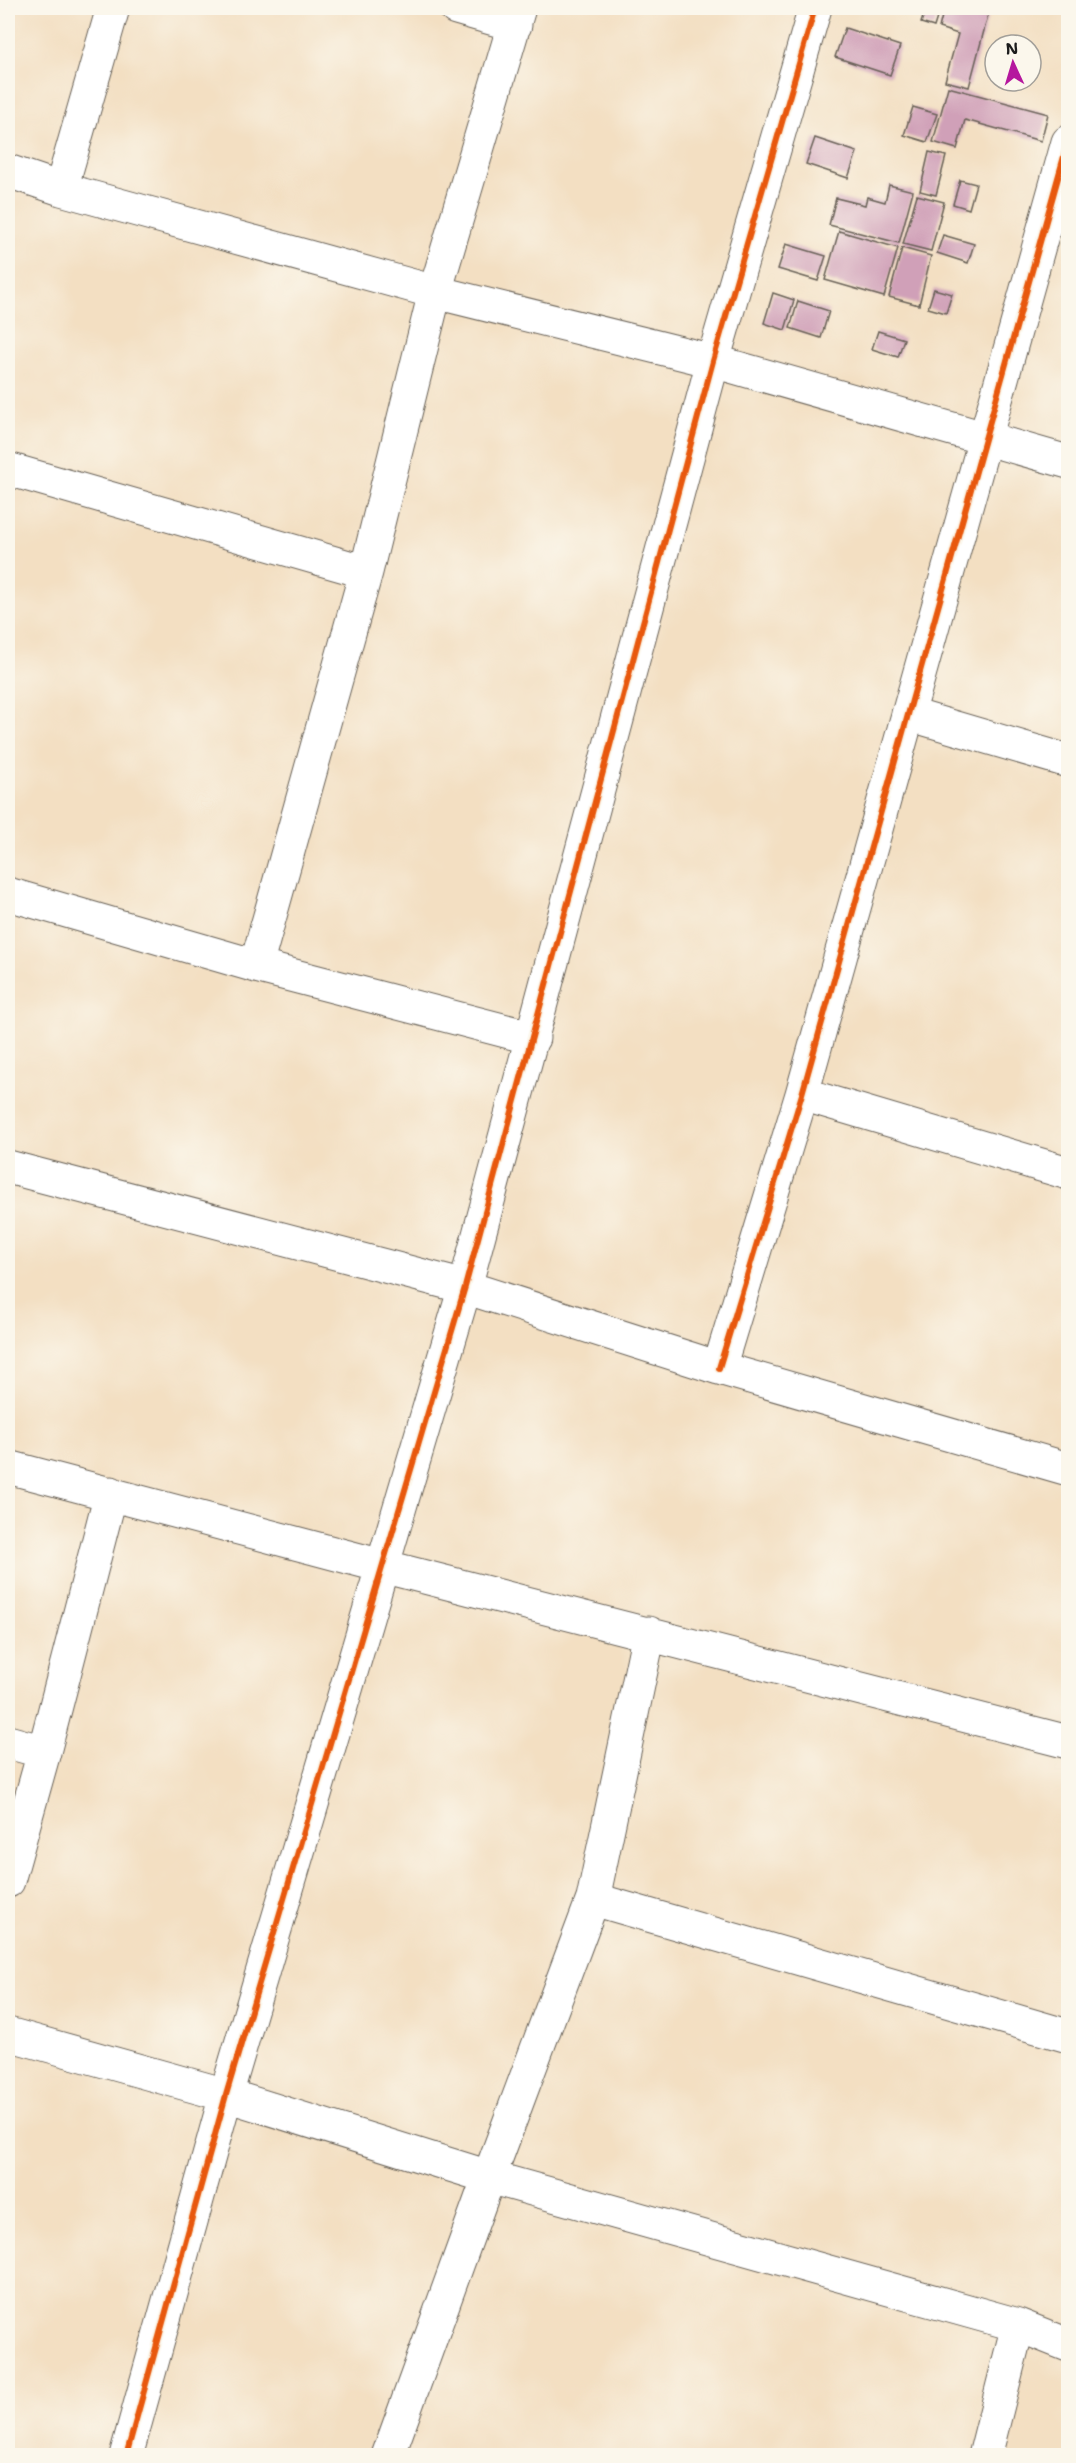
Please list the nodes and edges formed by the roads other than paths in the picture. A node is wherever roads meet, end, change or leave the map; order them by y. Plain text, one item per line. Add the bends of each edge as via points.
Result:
1 (113, 8) edge
2 (456, 8) edge
3 (815, 8) edge
4 (517, 16) edge
5 (1068, 142) edge
6 (8, 171) edge
7 (61, 189) junction
8 (435, 292) junction
9 (712, 361) junction
10 (985, 437) junction
11 (1068, 462) edge
12 (8, 469) edge
13 (366, 572) junction
14 (908, 714) junction
15 (1068, 760) edge
16 (8, 894) edge
17 (256, 966) junction
18 (533, 1038) junction
19 (802, 1094) junction
20 (8, 1167) edge
21 (1068, 1168) edge
22 (465, 1287) junction
23 (719, 1368) junction
24 (8, 1467) edge
25 (1068, 1469) edge
26 (111, 1493) junction
27 (382, 1566) junction
28 (649, 1634) junction
29 (8, 1742) edge
30 (1068, 1742) edge
31 (44, 1752) junction
32 (8, 1881) edge
33 (593, 1899) junction
34 (8, 2034) edge
35 (1068, 2036) edge
36 (226, 2096) junction
37 (489, 2177) junction
38 (1018, 2325) junction
39 (1068, 2345) edge
40 (126, 2456) edge
41 (388, 2456) edge
42 (985, 2456) edge

1 - 7 street
2 - 4 street
3 - 9 street
4 - 8 street
5 - 10 street
6 - 7 street
7 - 8 street
8 - 9 street
8 - 13 street
9 - 10 street
9 - 18 street
10 - 11 street
10 - 14 street
12 - 13 street
13 - 17 street
14 - 15 street
14 - 19 street
16 - 17 street
17 - 18 street
18 - 22 street
19 - 21 street
19 - 23 street
20 - 22 street
22 - 23 street
22 - 27 street
23 - 25 street
24 - 26 street
26 - 27 street
26 - 31 street
27 - 28 street
27 - 36 street
28 - 30 street
28 - 33 street
29 - 31 street
31 - 32 street
33 - 35 street
33 - 37 street
34 - 36 street
36 - 37 street
36 - 40 street
37 - 38 street
37 - 41 street
38 - 39 street
38 - 42 street

